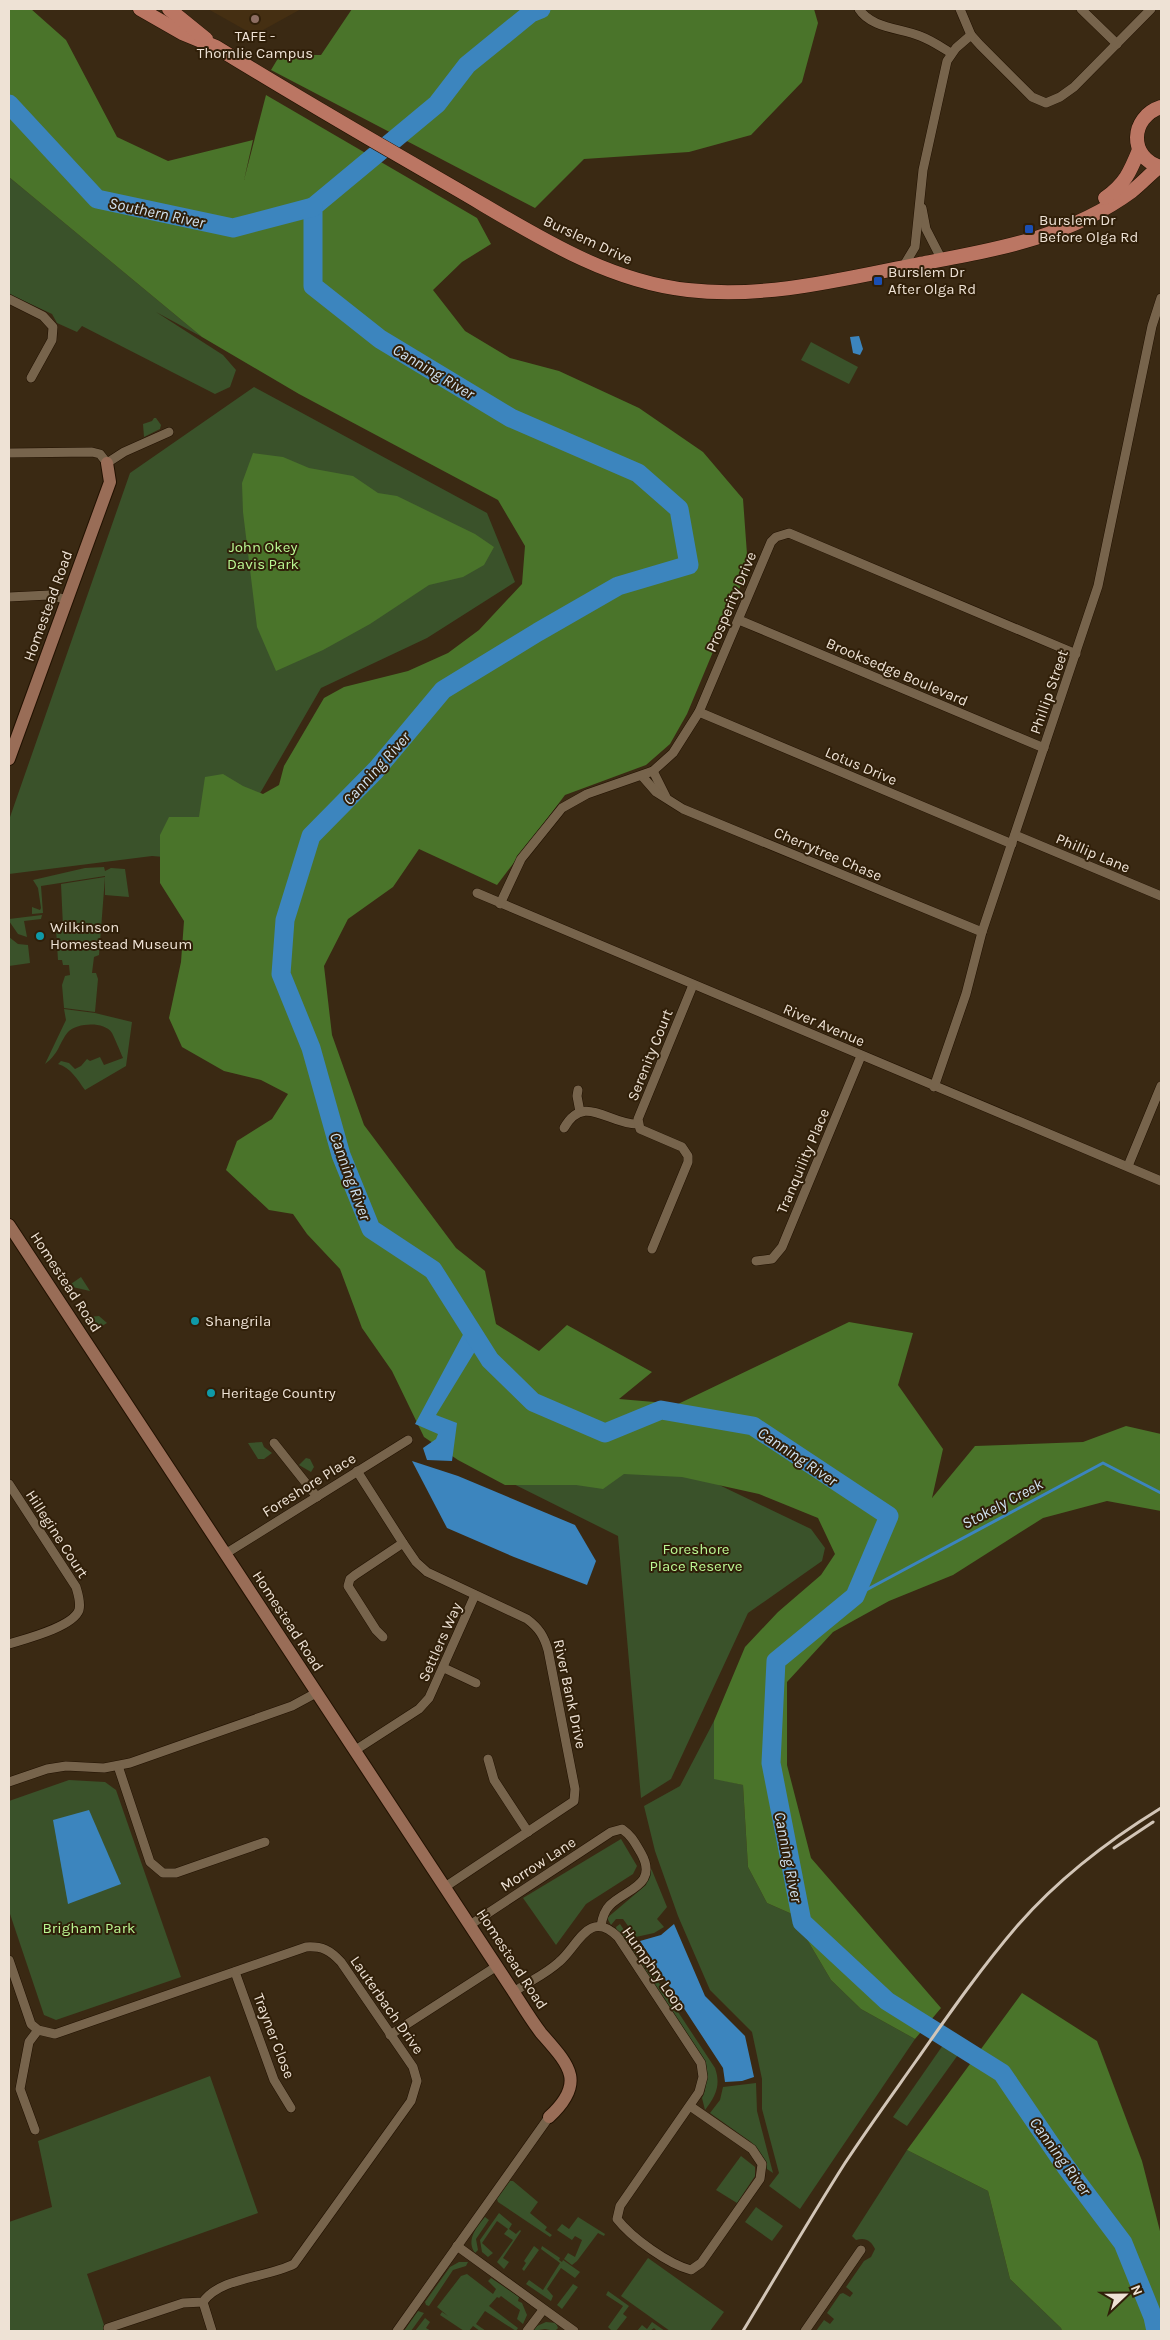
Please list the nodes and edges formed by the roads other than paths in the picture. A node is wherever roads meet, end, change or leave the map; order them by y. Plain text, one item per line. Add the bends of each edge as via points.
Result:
1 (140, 9) edge
2 (169, 9) edge
3 (859, 9) edge
4 (960, 9) edge
5 (1081, 9) edge
6 (1151, 9) edge
7 (971, 35) junction
8 (1117, 44) junction
9 (216, 47) junction
10 (951, 53) junction
11 (1161, 107) edge
12 (1139, 150) junction
13 (1160, 167) edge
14 (920, 198) junction
15 (1077, 224) junction
16 (942, 260) junction
17 (904, 267) junction
18 (9, 298) edge
19 (1161, 298) edge
20 (1157, 329) edge
21 (31, 378) dead end
22 (169, 432) dead end
23 (9, 453) edge
24 (107, 463) junction
25 (9, 597) edge
26 (68, 600) junction
27 (739, 620) junction
28 (1076, 654) junction
29 (699, 712) junction
30 (1044, 748) junction
31 (9, 759) edge
32 (653, 772) junction
33 (642, 776) junction
34 (666, 797) junction
35 (1015, 835) junction
36 (1012, 844) junction
37 (477, 893) dead end
38 (1161, 896) edge
39 (500, 904) junction
40 (982, 932) junction
41 (693, 985) junction
42 (861, 1056) junction
43 (1161, 1086) edge
44 (934, 1087) junction
45 (578, 1090) dead end
46 (580, 1112) junction
47 (638, 1124) junction
48 (564, 1128) dead end
49 (1128, 1166) junction
50 (1161, 1181) edge
51 (9, 1225) edge
52 (652, 1248) dead end
53 (756, 1261) dead end
54 (408, 1440) dead end
55 (274, 1443) dead end
56 (357, 1471) junction
57 (9, 1484) edge
58 (317, 1496) junction
59 (403, 1543) junction
60 (226, 1554) junction
61 (475, 1595) junction
62 (383, 1637) dead end
63 (9, 1644) edge
64 (444, 1668) junction
65 (476, 1683) dead end
66 (316, 1693) junction
67 (354, 1750) junction
68 (488, 1759) dead end
69 (118, 1766) junction
70 (9, 1782) edge
71 (528, 1832) junction
72 (265, 1842) dead end
73 (445, 1887) junction
74 (470, 1925) junction
75 (601, 1926) junction
76 (9, 1960) edge
77 (497, 1966) junction
78 (235, 1972) junction
79 (514, 1992) junction
80 (38, 2030) junction
81 (390, 2035) junction
82 (690, 2106) junction
83 (291, 2108) dead end
84 (549, 2117) joint
85 (35, 2130) dead end
86 (457, 2246) junction
87 (861, 2250) dead end
88 (203, 2302) junction
89 (543, 2310) junction
90 (108, 2328) dead end
91 (212, 2331) edge
92 (397, 2331) edge
93 (527, 2331) edge
94 (574, 2331) edge
95 (805, 2331) edge

1 - 9 main road, Burslem Drive via 182,33
2 - 9 main road, Burslem Drive
3 - 10 street via 864,16 879,24 917,35
4 - 7 street
5 - 8 street
6 - 8 street
7 - 8 street via 1032,97 1046,103 1060,98 1074,87
7 - 10 street
9 - 17 main road, Burslem Drive via 435,176 617,274 666,287 728,294 792,288
10 - 14 street via 944,72
11 - 12 main road, Burslem Drive via 1140,122 1136,141
12 - 13 main road, Burslem Drive via 1150,163
12 - 15 main road, Burslem Drive via 1129,174 1118,189 1094,205
13 - 15 main road, Burslem Drive via 1133,191
14 - 16 street via 926,229
14 - 17 street via 915,247
15 - 16 main road, Burslem Drive via 1023,244
16 - 17 main road, Burslem Drive
18 - 21 street via 43,316 53,327 52,340
19 - 20 street, Phillip Street
20 - 28 street, Phillip Street via 1098,586
22 - 24 street
23 - 24 street via 92,452 100,454
24 - 26 street, Homestead Road via 110,482
25 - 26 street via 49,595
26 - 31 street, Homestead Road
27 - 28 street, Prosperity Drive via 771,542 788,533
27 - 29 street, Prosperity Drive
27 - 30 street, Brooksedge Boulevard
28 - 30 street, Phillip Street
29 - 32 street, Prosperity Drive via 673,753
29 - 36 street, Lotus Drive
30 - 35 street, Phillip Street
32 - 33 street, Prosperity Drive
32 - 34 street, Cherrytree Chase
33 - 34 street, Cherrytree Chase via 656,792
33 - 39 street, Prosperity Drive via 587,794 562,808 521,859
34 - 40 street, Cherrytree Chase via 683,809
35 - 36 street, Phillip Street
35 - 38 street, Phillip Lane
36 - 40 street, Phillip Street
37 - 39 street, River Avenue
39 - 41 street, River Avenue
40 - 44 street, Phillip Street via 966,994
41 - 42 street, River Avenue
41 - 47 street, Serenity Court
42 - 44 street, River Avenue
42 - 53 street, Tranquility Place via 782,1247 772,1259
43 - 49 street
44 - 49 street, River Avenue
45 - 46 street
46 - 47 street via 592,1110 623,1123
46 - 48 street
47 - 52 street, Serenity Court via 645,1132 682,1147 688,1156
49 - 50 street, River Avenue
51 - 60 street, Homestead Road
54 - 56 street, Foreshore Place
55 - 58 street
56 - 58 street, Foreshore Place
56 - 59 street, River Bank Drive
57 - 63 street, Hillegine Court via 76,1587 79,1598 78,1613 64,1625
58 - 60 street, Foreshore Place
59 - 61 street, River Bank Drive via 427,1572
59 - 62 street via 355,1575 348,1586
60 - 66 street, Homestead Road
61 - 64 street, Settlers Way
61 - 71 street, River Bank Drive via 527,1619 544,1637 548,1650 575,1789 574,1801
64 - 65 street
64 - 67 street, Settlers Way via 425,1704
66 - 67 street, Homestead Road
66 - 69 street via 292,1706
67 - 73 street, Homestead Road
68 - 71 street via 494,1780
69 - 70 street via 66,1766
69 - 72 street via 150,1862 163,1873 176,1872
71 - 73 street, River Bank Drive
73 - 74 street, Homestead Road
74 - 75 street, Morrow Lane via 611,1832 622,1829 631,1835 644,1859 646,1873 638,1886 611,1904
74 - 77 street, Homestead Road
75 - 79 street, Humphry Loop via 582,1934 560,1962
75 - 82 street, Humphry Loop via 618,1937 701,2063 703,2077
76 - 80 street via 31,2024
77 - 79 street, Homestead Road
77 - 81 street
78 - 80 street, Lauterbach Drive via 56,2034
78 - 81 street, Lauterbach Drive via 306,1947 318,1946 332,1951
78 - 83 street, Trayner Close via 274,2080
79 - 84 street, Homestead Road via 566,2064 571,2080 562,2105
80 - 85 street via 29,2042 20,2089
81 - 88 street, Lauterbach Drive via 414,2067 417,2080 411,2101 294,2264 218,2288
82 - 82 street via 620,2206 617,2219 625,2229 678,2267 692,2270 702,2263 760,2179 762,2164 752,2149
84 - 86 street, Homestead Road
86 - 89 street
86 - 92 street, Homestead Road
87 - 95 street
88 - 90 street via 183,2303
88 - 91 street
89 - 93 street
89 - 94 street

